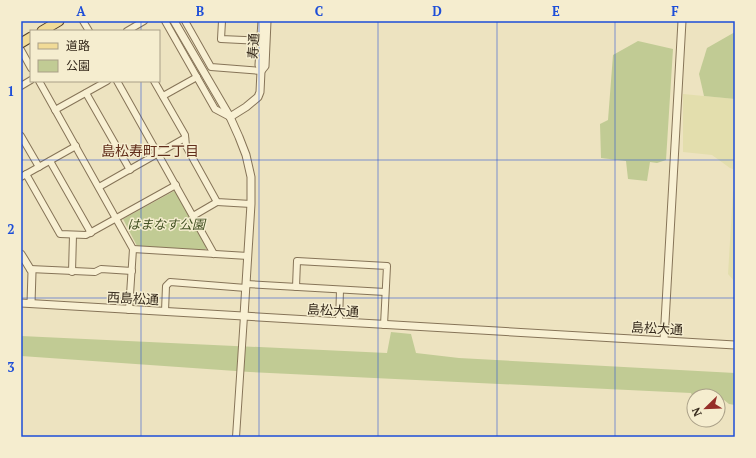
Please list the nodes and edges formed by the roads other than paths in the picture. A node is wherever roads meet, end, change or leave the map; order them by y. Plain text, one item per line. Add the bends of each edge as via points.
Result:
1 (59, 21) edge
2 (84, 21) edge
3 (144, 21) edge
4 (165, 21) edge
5 (174, 21) edge
6 (185, 21) edge
7 (222, 21) edge
8 (262, 21) edge
9 (267, 21) edge
10 (682, 21) edge
11 (44, 30) edge
12 (88, 30) edge
13 (129, 30) edge
14 (30, 38) edge
15 (263, 41) junction
16 (21, 43) edge
17 (21, 50) edge
18 (30, 66) edge
19 (261, 71) junction
20 (197, 77) junction
21 (30, 81) edge
22 (40, 82) edge
23 (105, 82) edge
24 (118, 82) edge
25 (155, 82) edge
26 (21, 86) edge
27 (86, 93) junction
28 (163, 96) junction
29 (55, 110) junction
30 (230, 117) junction
31 (21, 136) edge
32 (185, 138) junction
33 (76, 146) junction
34 (158, 154) junction
35 (50, 160) junction
36 (39, 167) junction
37 (130, 170) junction
38 (23, 176) edge
39 (176, 186) junction
40 (99, 188) junction
41 (217, 202) junction
42 (251, 204) junction
43 (193, 216) junction
44 (116, 218) junction
45 (91, 233) junction
46 (73, 235) junction
47 (133, 249) junction
48 (21, 254) edge
49 (214, 254) junction
50 (248, 256) junction
51 (30, 269) junction
52 (132, 271) junction
53 (72, 272) junction
54 (246, 286) junction
55 (296, 287) junction
56 (340, 290) junction
57 (385, 292) junction
58 (21, 303) edge
59 (31, 303) junction
60 (129, 310) junction
61 (165, 311) junction
62 (244, 316) junction
63 (339, 322) junction
64 (384, 325) junction
65 (664, 340) junction
66 (735, 345) edge
67 (236, 437) edge

1 - 11 main road
2 - 12 street
3 - 13 street
4 - 20 street
5 - 30 street
6 - 19 street via 211,67
7 - 15 street via 221,39
8 - 15 street, 寿通
9 - 15 street, 寿通
10 - 65 street
14 - 16 main road
15 - 19 street, 寿通 via 264,66
17 - 18 street
19 - 30 street, 寿通 via 258,97
20 - 28 street
20 - 30 street via 215,110
21 - 26 street
22 - 29 street
23 - 27 street
24 - 34 street
25 - 28 street
27 - 29 street
27 - 37 street
28 - 32 street
29 - 33 street
30 - 42 street via 251,177
31 - 36 street
32 - 34 street
32 - 41 street via 186,146
33 - 35 street
33 - 40 street
34 - 37 street
34 - 39 street
35 - 36 street
35 - 45 street
36 - 38 street
37 - 40 street
38 - 46 street via 60,234
39 - 43 street
39 - 44 street
40 - 44 street
41 - 42 street
41 - 43 street
42 - 50 street
43 - 49 street
44 - 45 street
44 - 47 street
45 - 46 street via 86,236
46 - 53 street
47 - 49 street
47 - 52 street
48 - 51 street
49 - 50 street
50 - 54 street
51 - 53 street
51 - 59 street
52 - 53 street via 101,269 95,272
52 - 60 street
54 - 55 street
54 - 61 street via 170,282 166,286
54 - 62 street
55 - 56 street
55 - 57 street via 297,261 387,266
56 - 57 street
56 - 63 street
57 - 64 street
58 - 59 street, 西島松通
59 - 60 street, 西島松通
60 - 61 street, 西島松通
61 - 62 street, 西島松通
62 - 63 street, 島松大通
62 - 67 street
63 - 64 street, 島松大通
64 - 65 street, 島松大通
65 - 66 street, 島松大通

